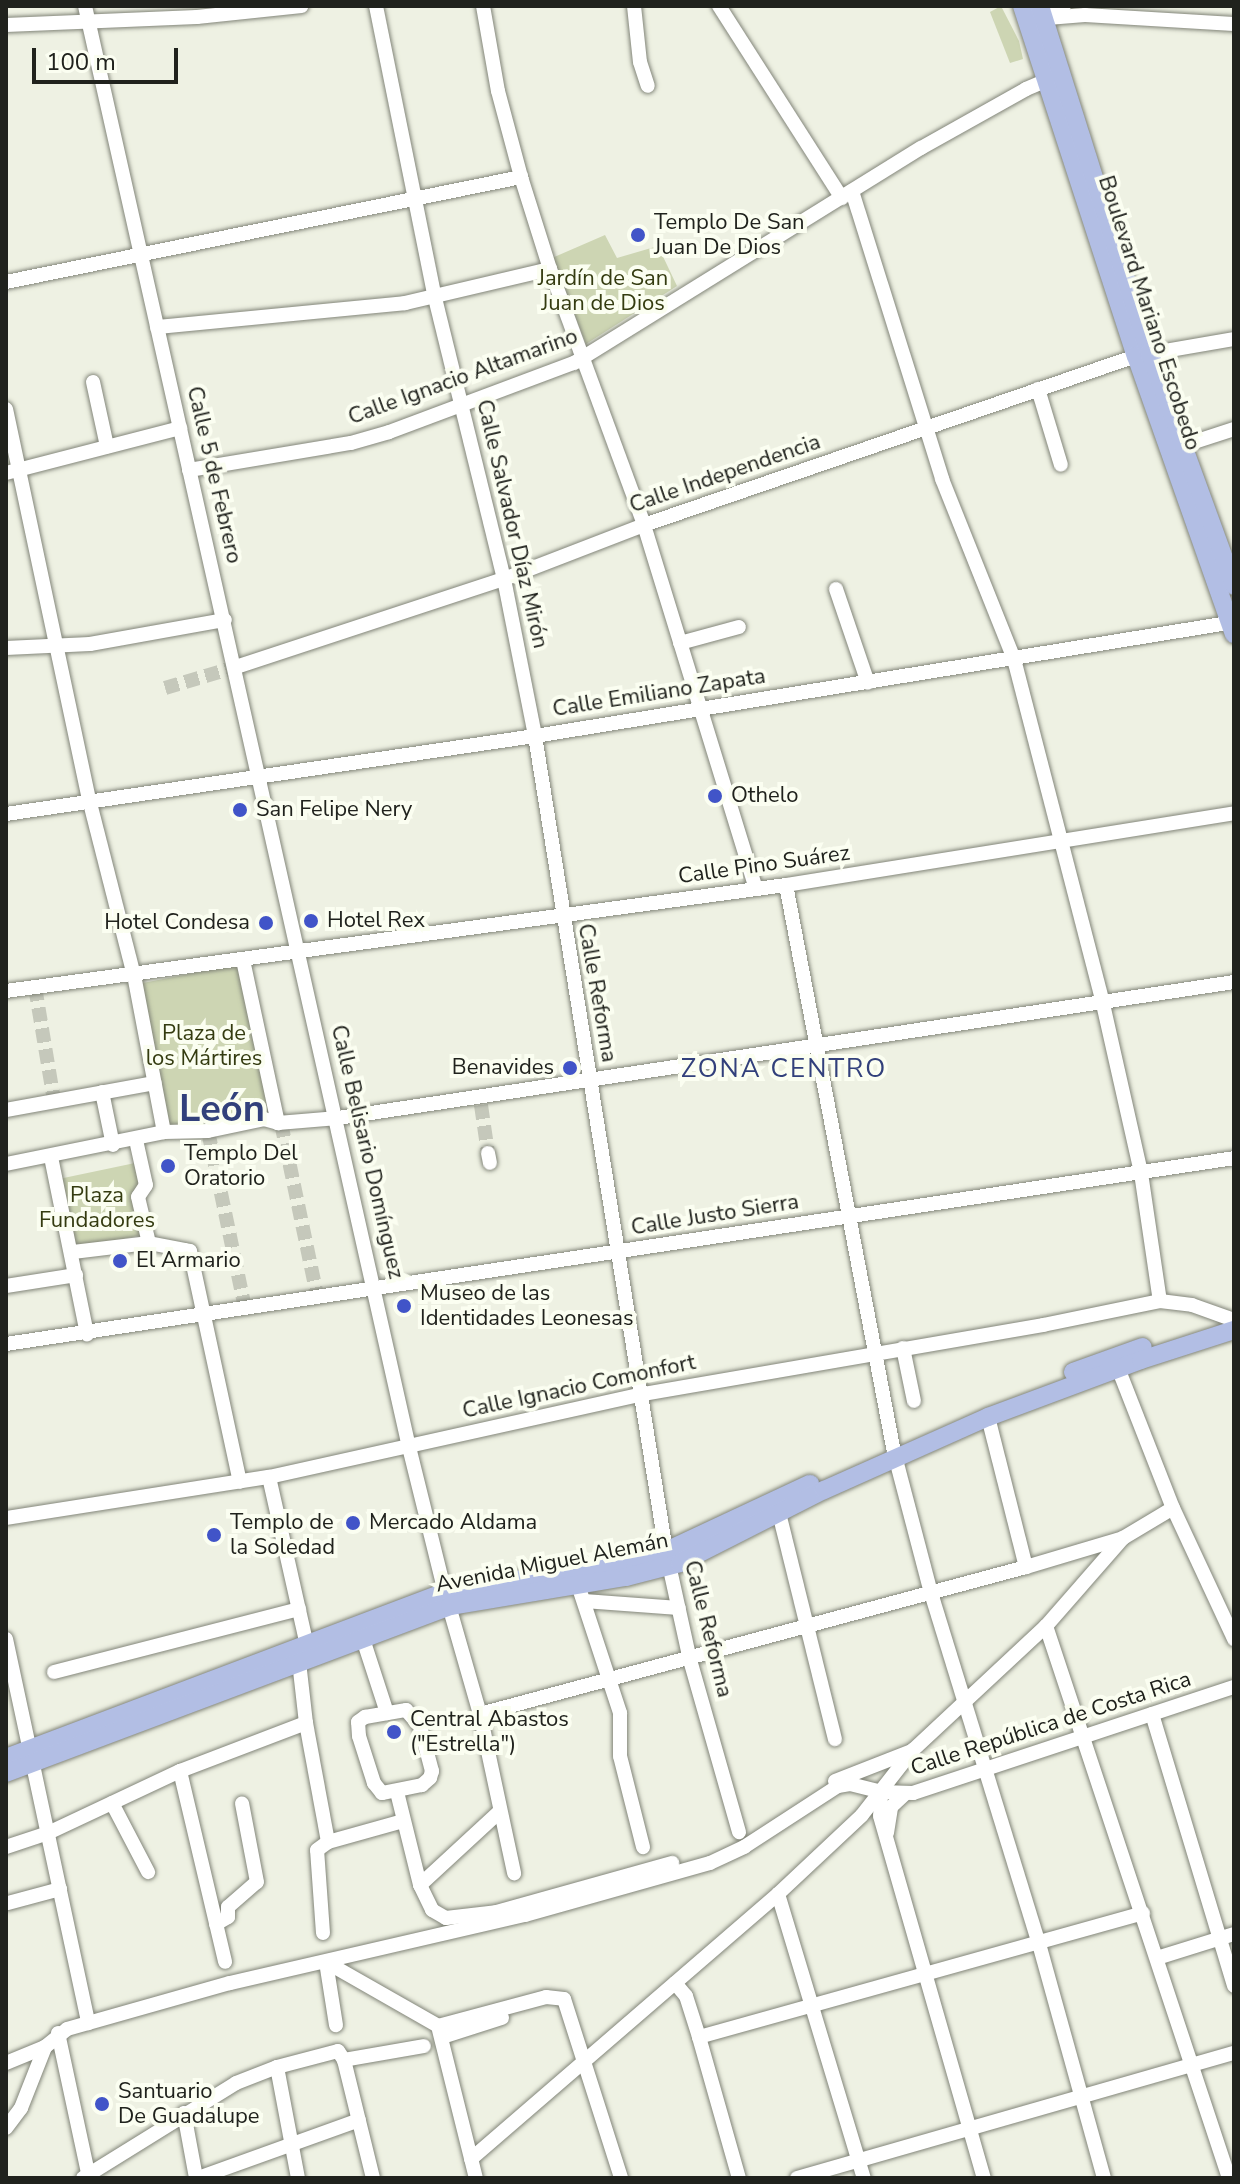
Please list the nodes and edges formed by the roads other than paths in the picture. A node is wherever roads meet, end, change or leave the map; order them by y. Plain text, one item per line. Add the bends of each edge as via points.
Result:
1 (301, 6) edge
2 (376, 6) edge
3 (483, 6) edge
4 (634, 6) edge
5 (719, 6) edge
6 (1064, 6) edge
7 (1031, 10) edge
8 (1093, 11) edge
9 (1142, 13) edge
10 (86, 14) edge
11 (1234, 24) edge
12 (6, 25) edge
13 (1054, 77) junction
14 (648, 86) dead end
15 (521, 177) junction
16 (847, 195) junction
17 (415, 199) junction
18 (141, 255) junction
19 (550, 269) junction
20 (6, 282) edge
21 (435, 298) junction
22 (157, 327) junction
23 (1234, 339) edge
24 (1143, 354) junction
25 (584, 358) junction
26 (93, 382) dead end
27 (1038, 389) junction
28 (463, 406) junction
29 (6, 409) edge
30 (925, 427) junction
31 (180, 428) junction
32 (1234, 429) edge
33 (107, 446) junction
34 (1182, 446) junction
35 (1061, 465) dead end
36 (189, 470) junction
37 (12, 471) edge
38 (644, 525) junction
39 (504, 579) junction
40 (1234, 586) edge
41 (836, 589) dead end
42 (225, 620) junction
43 (1233, 626) edge
44 (739, 627) dead end
45 (680, 643) junction
46 (56, 646) junction
47 (6, 648) edge
48 (1014, 659) junction
49 (236, 667) junction
50 (868, 683) junction
51 (700, 709) junction
52 (535, 736) junction
53 (260, 775) junction
54 (90, 803) junction
55 (1234, 813) edge
56 (6, 814) edge
57 (1061, 842) junction
58 (786, 885) junction
59 (756, 888) junction
60 (561, 914) junction
61 (299, 954) junction
62 (243, 960) junction
63 (134, 975) junction
64 (1234, 982) edge
65 (6, 991) edge
66 (1103, 1004) junction
67 (816, 1048) junction
68 (591, 1080) junction
69 (155, 1083) junction
70 (102, 1092) junction
71 (6, 1110) edge
72 (338, 1118) junction
73 (278, 1123) junction
74 (164, 1132) junction
75 (136, 1140) junction
76 (113, 1145) junction
77 (51, 1157) junction
78 (1234, 1158) edge
79 (6, 1164) edge
80 (1141, 1173) junction
81 (848, 1218) junction
82 (149, 1243) junction
83 (73, 1252) junction
84 (619, 1252) junction
85 (76, 1275) junction
86 (6, 1286) edge
87 (375, 1289) junction
88 (1160, 1301) junction
89 (200, 1310) junction
90 (1234, 1320) edge
91 (1234, 1330) edge
92 (87, 1334) junction
93 (6, 1344) edge
94 (903, 1348) junction
95 (874, 1353) junction
96 (1118, 1368) junction
97 (638, 1395) junction
98 (914, 1401) dead end
99 (988, 1417) junction
100 (409, 1447) junction
101 (894, 1451) junction
102 (269, 1477) junction
103 (240, 1482) junction
104 (1173, 1508) junction
105 (779, 1513) junction
106 (6, 1518) edge
107 (1123, 1538) junction
108 (668, 1558) junction
109 (1026, 1567) junction
110 (581, 1593) junction
111 (931, 1593) junction
112 (447, 1599) junction
113 (679, 1608) junction
114 (299, 1609) junction
115 (1046, 1626) junction
116 (808, 1627) junction
117 (6, 1639) edge
118 (363, 1639) junction
119 (1234, 1639) edge
120 (301, 1653) junction
121 (690, 1660) junction
122 (54, 1672) dead end
123 (609, 1681) junction
124 (1234, 1687) edge
125 (965, 1700) junction
126 (387, 1713) junction
127 (480, 1714) junction
128 (1152, 1714) junction
129 (306, 1723) junction
130 (1084, 1735) junction
131 (835, 1739) dead end
132 (913, 1750) junction
133 (6, 1758) edge
134 (32, 1758) junction
135 (987, 1768) junction
136 (180, 1771) junction
137 (6, 1773) edge
138 (397, 1792) junction
139 (881, 1792) junction
140 (904, 1795) junction
141 (112, 1803) junction
142 (242, 1803) dead end
143 (499, 1812) junction
144 (403, 1821) junction
145 (739, 1832) dead end
146 (48, 1833) junction
147 (887, 1833) junction
148 (328, 1842) junction
149 (6, 1847) edge
150 (643, 1847) dead end
151 (148, 1872) dead end
152 (514, 1873) dead end
153 (420, 1885) junction
154 (60, 1889) junction
155 (778, 1894) junction
156 (8, 1903) edge
157 (1143, 1913) junction
158 (216, 1924) junction
159 (323, 1933) dead end
160 (1227, 1936) edge
161 (1038, 1940) junction
162 (1157, 1958) junction
163 (225, 1962) dead end
164 (326, 1962) junction
165 (926, 1973) junction
166 (675, 1983) junction
167 (1234, 1986) edge
168 (813, 2004) junction
169 (88, 2023) junction
170 (336, 2025) dead end
171 (440, 2031) junction
172 (58, 2033) junction
173 (699, 2037) junction
174 (424, 2046) dead end
175 (45, 2047) junction
176 (1234, 2053) edge
177 (343, 2056) junction
178 (586, 2059) junction
179 (6, 2063) edge
180 (1193, 2065) junction
181 (277, 2067) junction
182 (1082, 2097) junction
183 (184, 2113) junction
184 (359, 2120) junction
185 (6, 2128) edge
186 (970, 2130) junction
187 (291, 2142) junction
188 (471, 2159) junction
189 (859, 2161) junction
190 (1229, 2168) edge
191 (86, 2176) edge
192 (197, 2178) edge
193 (298, 2178) edge
194 (373, 2178) edge
195 (476, 2178) edge
196 (621, 2178) edge
197 (739, 2178) edge
198 (797, 2178) edge
199 (864, 2178) edge
200 (984, 2178) edge
201 (1104, 2178) edge

1 - 10 street via 197,17
2 - 17 street, Calle Salvador Díaz Mirón
3 - 15 street
4 - 14 street
5 - 16 street
6 - 7 street
7 - 8 street
7 - 13 main road, Boulevard Mariano Escobedo
8 - 9 street
9 - 11 street
10 - 12 street
10 - 18 street, Calle 5 de Febrero
13 - 16 street, Calle Ignacio Altamarino via 921,148
13 - 24 main road, Boulevard Mariano Escobedo
15 - 17 street
15 - 19 street
16 - 25 street, Calle Ignacio Altamarino
16 - 30 street
17 - 18 street
17 - 21 street, Calle Salvador Díaz Mirón
18 - 20 street
18 - 22 street, Calle 5 de Febrero
19 - 21 street
19 - 25 street
21 - 22 street
21 - 28 street, Calle Salvador Díaz Mirón
22 - 31 street, Calle 5 de Febrero
23 - 24 street, Calle Independencia
24 - 27 street, Calle Independencia
24 - 34 main road, Boulevard Mariano Escobedo
24 - 43 main road, Boulevard Mariano Escobedo
25 - 28 street, Calle Ignacio Altamarino
25 - 38 street
26 - 33 street
27 - 30 street, Calle Independencia
27 - 35 street
28 - 36 street, Calle Ignacio Altamarino via 351,443
28 - 39 street, Calle Salvador Díaz Mirón
29 - 37 street
30 - 38 street, Calle Independencia
30 - 48 street
31 - 33 street
31 - 36 street, Calle 5 de Febrero
32 - 34 street
33 - 37 street
34 - 40 main road, Boulevard Mariano Escobedo
36 - 42 street, Calle 5 de Febrero
37 - 46 street
38 - 39 street, Calle Independencia
38 - 45 street
39 - 49 street, Calle Independencia
39 - 52 street, Calle Salvador Díaz Mirón
41 - 50 street
42 - 46 street
42 - 49 street, Calle 5 de Febrero
43 - 48 street, Calle Emiliano Zapata
44 - 45 street
45 - 51 street
46 - 47 street
46 - 54 street
48 - 50 street, Calle Emiliano Zapata
48 - 57 street
49 - 53 street, Calle 5 de Febrero
50 - 51 street, Calle Emiliano Zapata
51 - 52 street, Calle Emiliano Zapata
51 - 59 street
52 - 53 street, Calle Emiliano Zapata
52 - 60 street, Calle Salvador Díaz Mirón
53 - 54 street, Calle Emiliano Zapata
53 - 61 street, Calle 5 de Febrero
54 - 56 street, Calle Emiliano Zapata
54 - 63 street
55 - 57 street, Calle Pino Suárez
57 - 58 street, Calle Pino Suárez
57 - 66 street
58 - 59 street, Calle Pino Suárez
58 - 67 street
59 - 60 street, Calle Pino Suárez
60 - 61 street, Calle Pino Suárez
60 - 68 street, Calle Reforma
61 - 62 street, Calle Pino Suárez
61 - 72 street, Calle Belisario Domínguez
62 - 63 street, Calle Pino Suárez
62 - 73 street
63 - 65 street, Calle Pino Suárez
63 - 69 street
64 - 66 street
66 - 67 street
66 - 80 street
67 - 68 street
67 - 81 street
68 - 72 street
68 - 84 street, Calle Reforma
69 - 70 street
69 - 74 street
70 - 71 street
70 - 76 street
72 - 73 street
72 - 87 street, Calle Belisario Domínguez
73 - 74 street via 264,1119 208,1131
74 - 75 street
75 - 76 street
75 - 82 street via 146,1185 138,1197
76 - 77 street
77 - 79 street
77 - 83 street
78 - 80 street, Calle Justo Sierra
80 - 81 street, Calle Justo Sierra
80 - 88 street
81 - 84 street, Calle Justo Sierra
81 - 95 street
82 - 83 street
82 - 89 street via 190,1251
83 - 85 street
84 - 87 street, Calle Justo Sierra
84 - 97 street, Calle Reforma
85 - 86 street
85 - 92 street
87 - 89 street, Calle Justo Sierra
87 - 100 street, Calle Belisario Domínguez
88 - 90 street, Calle Ignacio Comonfort via 1192,1305
88 - 94 street, Calle Ignacio Comonfort
89 - 92 street, Calle Justo Sierra
89 - 103 street
90 - 101 main road, Avenida Miguel Alemán via 1109,1358
91 - 96 main road, Avenida Miguel Alemán
92 - 93 street, Calle Justo Sierra
94 - 95 street, Calle Ignacio Comonfort
94 - 98 street
95 - 97 street, Calle Ignacio Comonfort
95 - 101 street
96 - 99 main road, Avenida Miguel Alemán
96 - 104 street
97 - 100 street, Calle Ignacio Comonfort
97 - 108 street, Calle Reforma
99 - 101 main road, Avenida Miguel Alemán
99 - 109 street
100 - 102 street, Calle Ignacio Comonfort
100 - 112 street, Calle Belisario Domínguez
101 - 105 main road, Avenida Miguel Alemán
101 - 108 main road, Avenida Miguel Alemán
101 - 111 street
102 - 103 street, Calle Ignacio Comonfort
102 - 114 street
103 - 106 street, Calle Ignacio Comonfort
104 - 107 street
104 - 119 street
105 - 108 main road, Avenida Miguel Alemán
105 - 116 street
107 - 109 street
107 - 115 street
108 - 110 main road, Avenida Miguel Alemán
108 - 112 main road, Avenida Miguel Alemán via 635,1560
108 - 113 street, Calle Reforma
109 - 111 street
110 - 112 main road, Avenida Miguel Alemán
110 - 113 street
110 - 123 street
111 - 116 street
111 - 125 street
112 - 118 main road, Avenida Miguel Alemán
112 - 120 main road, Avenida Miguel Alemán
112 - 127 street, Calle Belisario Domínguez
113 - 121 street, Calle Reforma
114 - 120 street
114 - 122 street
115 - 125 street
115 - 130 street
116 - 121 street
116 - 131 street
117 - 134 street
118 - 120 main road, Avenida Miguel Alemán
118 - 126 street
120 - 129 street
120 - 134 main road, Avenida Miguel Alemán
121 - 123 street
121 - 145 street, Calle Reforma
123 - 127 street
123 - 150 street via 622,1721 620,1756
124 - 128 street, Calle República de Costa Rica
125 - 132 street
125 - 135 street
126 - 138 street via 361,1719 358,1730 377,1790
126 - 138 street via 406,1710 415,1717 432,1771 427,1782
127 - 143 street, Calle Belisario Domínguez
128 - 130 street, Calle República de Costa Rica
128 - 160 street
129 - 136 street
129 - 148 street
130 - 135 street, Calle República de Costa Rica
130 - 157 street
132 - 139 street
132 - 153 street via 836,1780 728,1847 522,1906 446,1918 432,1910
133 - 134 main road, Avenida Miguel Alemán
134 - 137 main road, Avenida Miguel Alemán
134 - 146 street
135 - 140 street, Calle República de Costa Rica
135 - 161 street
136 - 141 street
136 - 158 street
138 - 144 street
139 - 140 street, Calle República de Costa Rica
139 - 147 street via 880,1816
139 - 155 street
139 - 164 street, Calle República de Costa Rica via 855,1784 838,1786 710,1863 525,1915
140 - 147 street via 891,1807
141 - 146 street
141 - 151 street
142 - 158 street via 257,1882 228,1907 227,1919
143 - 152 street, Calle Belisario Domínguez
143 - 153 street
144 - 148 street
144 - 153 street
146 - 149 street
146 - 154 street
147 - 165 street
148 - 159 street via 315,1855
154 - 156 street
154 - 169 street
155 - 166 street
155 - 168 street
157 - 161 street
157 - 162 street
158 - 163 street
160 - 162 street
160 - 167 street
161 - 165 street
161 - 182 street
162 - 180 street
164 - 169 street, Calle República de Costa Rica
164 - 170 street
164 - 171 street
165 - 168 street
165 - 186 street
166 - 173 street via 686,1996
166 - 178 street
168 - 173 street
168 - 189 street
169 - 172 street, Calle República de Costa Rica
171 - 178 street via 546,1997 564,1999
171 - 188 street
172 - 175 street
172 - 191 street
173 - 197 street
174 - 177 street
175 - 179 street
175 - 185 street via 21,2108
176 - 180 street
177 - 181 street
177 - 184 street
178 - 188 street
178 - 196 street
180 - 182 street
180 - 190 street
181 - 183 street via 243,2079
181 - 187 street
182 - 186 street
182 - 201 street
183 - 191 street
183 - 192 street
184 - 187 street
184 - 194 street
186 - 189 street
186 - 200 street
187 - 192 street
187 - 193 street
188 - 195 street
189 - 198 street
189 - 199 street

